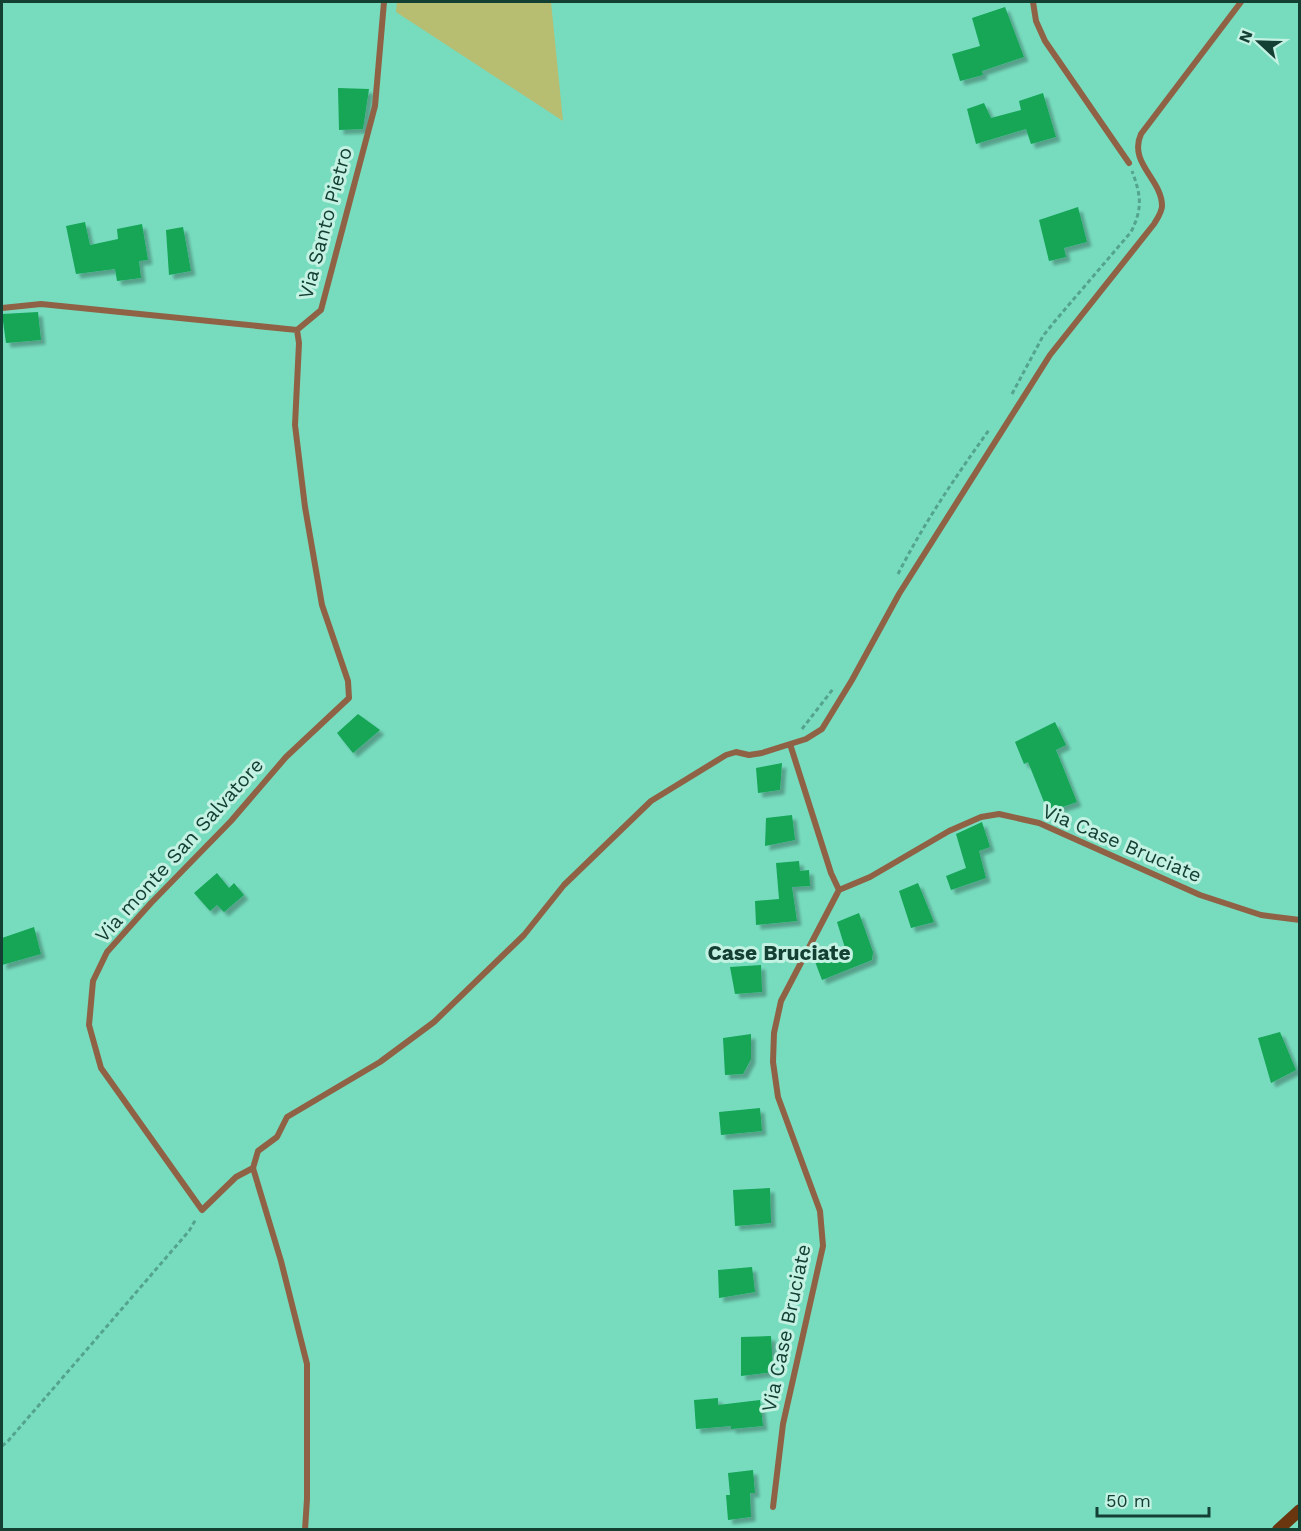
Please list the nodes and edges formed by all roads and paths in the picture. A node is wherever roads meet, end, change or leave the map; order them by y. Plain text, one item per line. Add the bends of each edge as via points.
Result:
1 (384, 2) edge
2 (1033, 2) edge
3 (1241, 2) edge
4 (1129, 163) dead end
5 (2, 307) edge
6 (297, 330) junction
7 (790, 744) junction
8 (839, 890) junction
9 (1299, 920) edge
10 (253, 1168) junction
11 (202, 1210) junction
12 (2, 1446) edge
13 (773, 1507) dead end
14 (1299, 1510) edge
15 (305, 1530) edge
16 (1278, 1530) edge

1 - 6 street, Via Santo Pietro via 375,106 321,310
2 - 4 street via 1045,41
3 - 7 street via 1137,144 1140,158 1160,195 1162,209 1154,224 1050,355 899,594 822,729
5 - 6 street via 41,304
6 - 11 street, Via monte San Salvatore via 295,424 305,507 322,605 348,681 349,698 286,757 231,821 151,903 107,952 93,981 89,1025 100,1068
7 - 8 street
7 - 10 street via 762,753 726,755 651,801 564,885 524,935 434,1022 380,1062 287,1117 277,1137 258,1151
8 - 9 street, Via Case Bruciate via 870,877 949,831 999,814 1039,823 1200,895 1261,915
8 - 13 street, Via Case Bruciate via 781,1001 774,1033 778,1097 820,1211 823,1246 783,1424
10 - 11 street via 236,1177
10 - 15 street via 307,1364
11 - 12 path via 189,1231
14 - 16 street

